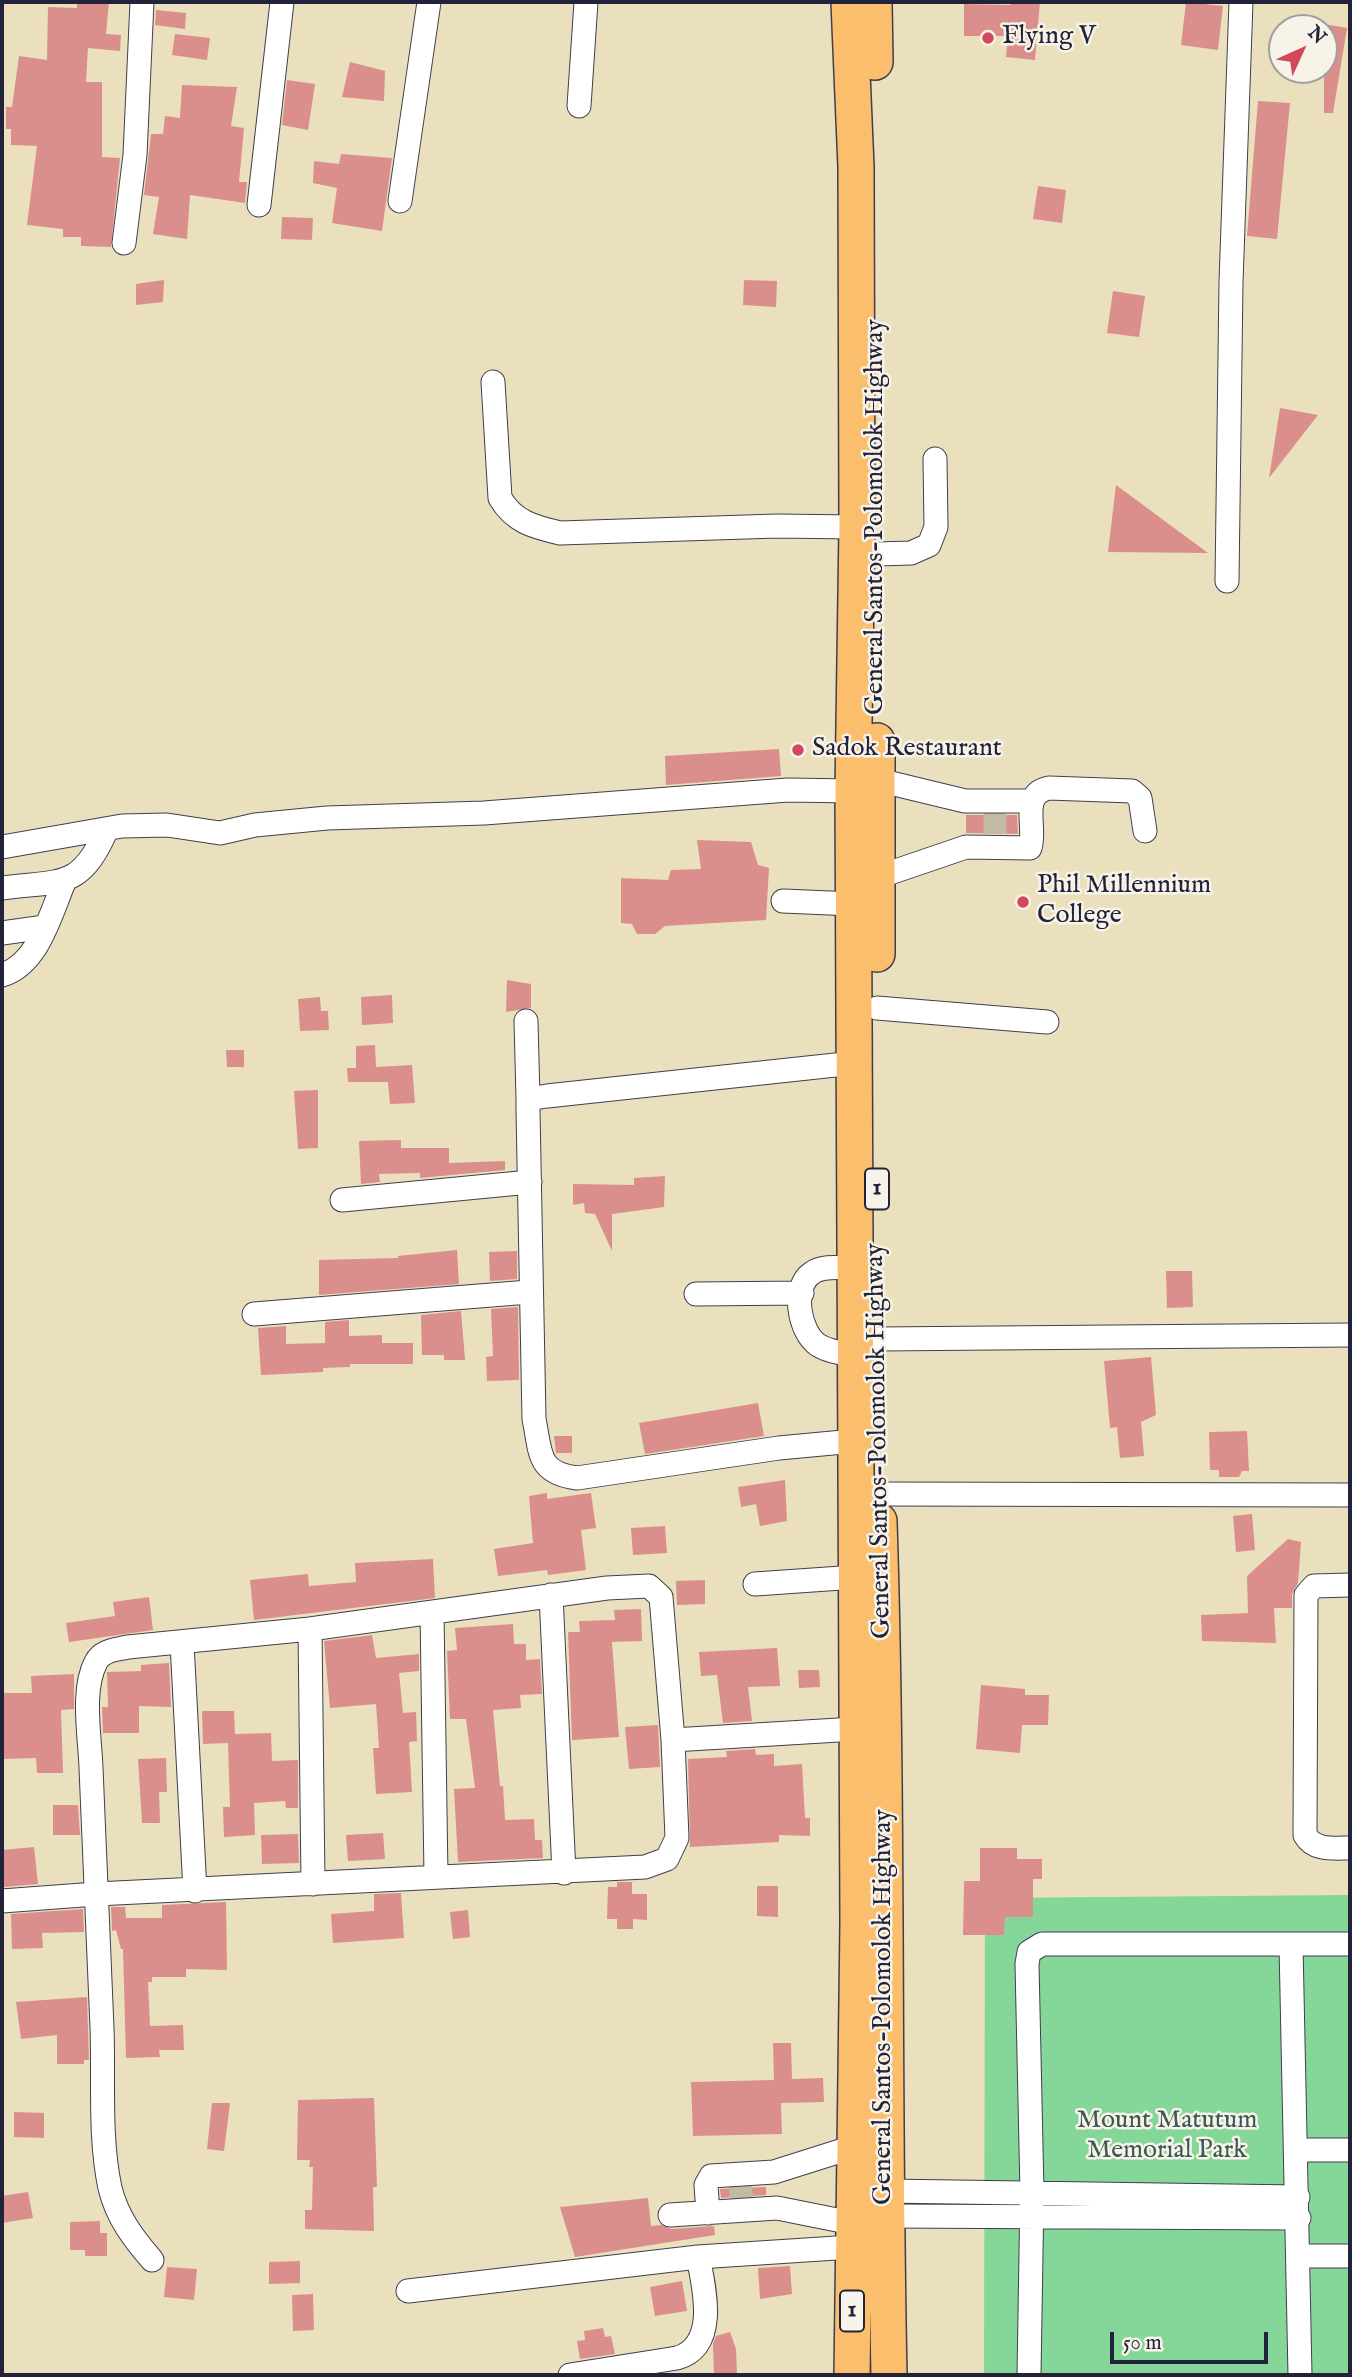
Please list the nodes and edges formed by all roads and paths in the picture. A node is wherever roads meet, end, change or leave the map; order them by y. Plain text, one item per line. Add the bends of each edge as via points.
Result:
1 (142, 2) edge
2 (282, 2) edge
3 (429, 2) edge
4 (586, 2) edge
5 (849, 2) edge
6 (874, 2) edge
7 (1241, 2) edge
8 (579, 106) dead end
9 (400, 201) dead end
10 (259, 205) dead end
11 (124, 243) dead end
12 (493, 382) dead end
13 (935, 459) dead end
14 (867, 541) junction
15 (1227, 581) dead end
16 (865, 785) junction
17 (1031, 801) junction
18 (107, 829) junction
19 (1145, 831) dead end
20 (2, 847) edge
21 (878, 877) junction
22 (65, 880) junction
23 (2, 888) edge
24 (783, 901) dead end
25 (853, 904) junction
26 (45, 927) junction
27 (2, 933) edge
28 (2, 975) edge
29 (877, 1008) junction
30 (526, 1020) dead end
31 (1047, 1022) dead end
32 (854, 1063) junction
33 (528, 1099) junction
34 (530, 1182) junction
35 (342, 1200) dead end
36 (855, 1268) junction
37 (529, 1292) junction
38 (802, 1293) junction
39 (696, 1294) dead end
40 (254, 1314) dead end
41 (1350, 1335) edge
42 (866, 1347) junction
43 (854, 1441) junction
44 (878, 1494) junction
45 (1350, 1495) edge
46 (856, 1577) junction
47 (755, 1584) dead end
48 (1350, 1585) edge
49 (551, 1595) junction
50 (432, 1612) junction
51 (310, 1629) junction
52 (182, 1643) junction
53 (855, 1729) junction
54 (673, 1740) junction
55 (1350, 1848) edge
56 (564, 1873) junction
57 (436, 1876) junction
58 (313, 1884) junction
59 (195, 1891) junction
60 (96, 1894) junction
61 (2, 1901) edge
62 (1350, 1944) edge
63 (1291, 1945) junction
64 (853, 2147) junction
65 (1296, 2150) junction
66 (1350, 2150) edge
67 (774, 2172) junction
68 (1032, 2203) junction
69 (1298, 2207) junction
70 (777, 2208) junction
71 (708, 2213) junction
72 (670, 2215) dead end
73 (869, 2219) junction
74 (1300, 2256) junction
75 (1350, 2256) edge
76 (698, 2257) junction
77 (152, 2260) dead end
78 (408, 2291) dead end
79 (570, 2375) edge
80 (852, 2375) edge
81 (889, 2375) edge
82 (1029, 2375) edge
83 (1300, 2375) edge

1 - 11 street via 135,155
2 - 10 street
3 - 9 street
4 - 8 street
5 - 14 highway, 1
6 - 14 highway, General Santos-Polomolok Highway / 1
7 - 15 street
12 - 14 street via 500,498 509,513 529,525 560,533 777,526
13 - 14 street via 936,527 929,545 911,553
14 - 16 highway, 1
16 - 17 street via 995,806
16 - 18 street via 484,813 327,818 220,833 167,825
16 - 21 highway, General Santos-Polomolok Highway / 1
16 - 25 highway, 1
17 - 19 street via 1049,788 1132,791 1140,798
17 - 21 street via 1032,846 1027,849 995,843 966,847
18 - 20 street
18 - 22 street via 90,863
21 - 29 highway, General Santos-Polomolok Highway / 1
22 - 23 street
22 - 26 street
24 - 25 street
25 - 32 highway, 1
26 - 27 street
26 - 28 street via 22,965
29 - 31 street
29 - 42 highway, General Santos-Polomolok Highway / 1
30 - 33 street
32 - 33 street
32 - 36 highway, 1
33 - 34 street
34 - 35 street
34 - 37 street
36 - 38 street via 813,1271
36 - 42 highway, 1
37 - 40 street
37 - 43 street via 534,1419 542,1459 553,1473 577,1478
38 - 39 street
38 - 42 street via 802,1323 811,1339 831,1351
41 - 42 street
42 - 43 highway, 1
42 - 44 highway, General Santos-Polomolok Highway / 1
43 - 46 highway, 1
44 - 45 street
44 - 73 highway, General Santos-Polomolok Highway / 1 via 884,1658
46 - 47 street
46 - 53 highway, 1
48 - 55 street via 1314,1586 1306,1595 1305,1835 1321,1847
49 - 50 street
49 - 54 street via 640,1585 657,1591 663,1606
49 - 56 street
50 - 51 street
50 - 57 street
51 - 52 street
51 - 58 street
52 - 59 street
52 - 60 street via 106,1651 96,1662 89,1709
53 - 54 street
53 - 64 highway, 1 via 858,1923
54 - 56 street via 677,1838 673,1852 645,1867
56 - 57 street
57 - 58 street
58 - 59 street
59 - 60 street
60 - 61 street
60 - 77 street via 103,2119 110,2187 122,2220
62 - 63 street
63 - 65 street
63 - 68 street via 1042,1944 1033,1949 1027,1964
64 - 67 street
64 - 73 highway, 1
65 - 66 street
65 - 69 street
67 - 70 street
67 - 71 street via 709,2178
68 - 69 street
68 - 73 street
68 - 82 street
69 - 74 street
70 - 71 street
70 - 73 street
71 - 72 street
73 - 76 street
73 - 80 highway, 1
73 - 81 highway, General Santos-Polomolok Highway / 1
74 - 75 street
74 - 83 street
76 - 78 street
76 - 79 street via 705,2321 690,2352

